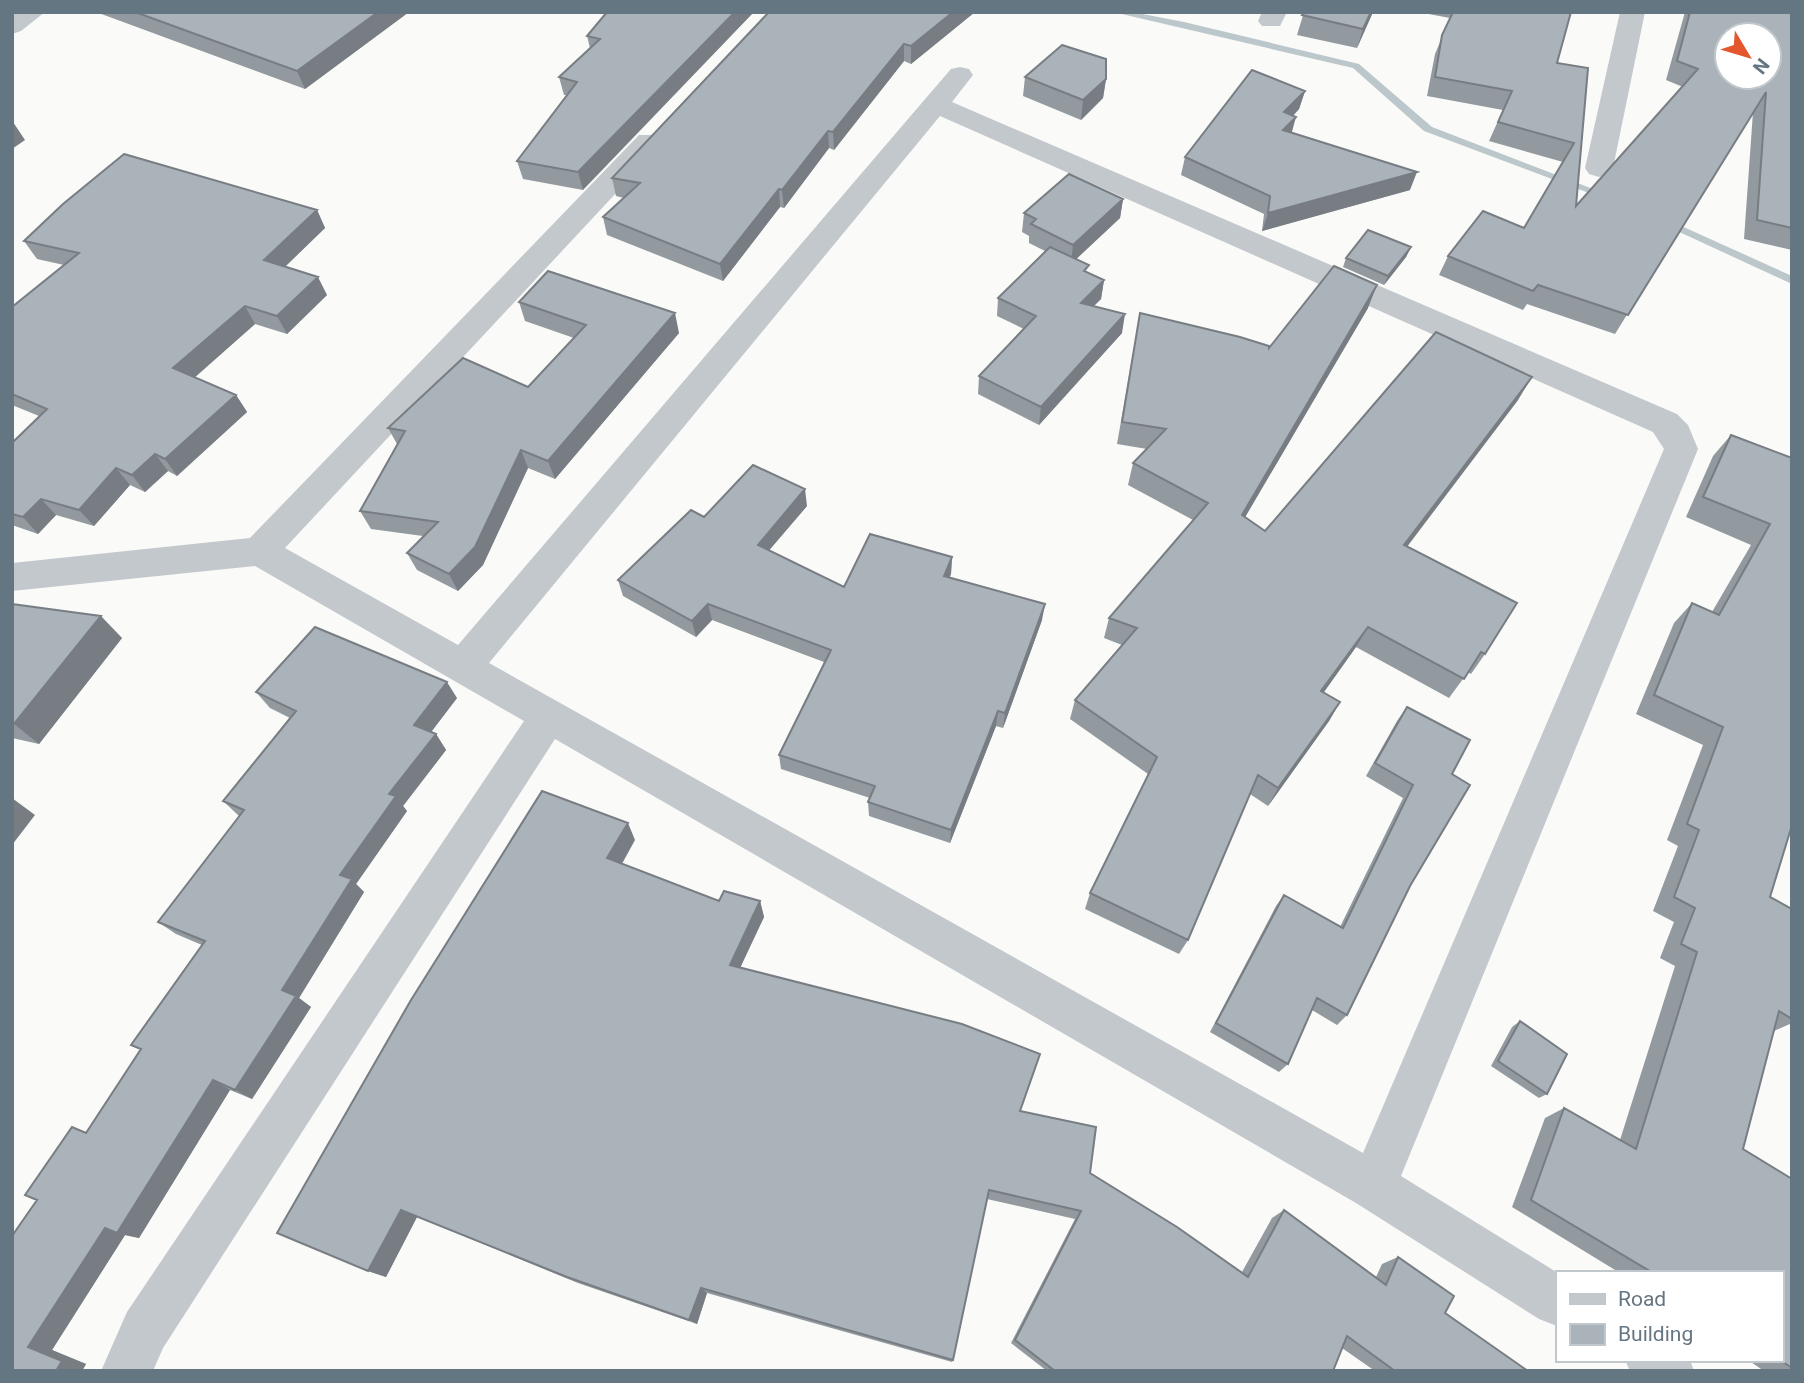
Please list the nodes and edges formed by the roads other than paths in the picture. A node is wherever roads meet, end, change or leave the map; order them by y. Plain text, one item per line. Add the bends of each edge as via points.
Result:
1 (33, 12) edge
2 (1633, 12) edge
3 (12, 26) edge
4 (667, 122) edge
5 (1599, 168) dead end
6 (260, 551) junction
7 (12, 577) edge
8 (461, 668) junction
9 (548, 717) junction
10 (1373, 1186) junction
11 (1556, 1300) edge
12 (127, 1371) edge

1 - 3 street
2 - 5 street
4 - 6 street
6 - 7 street
6 - 8 street
8 - 9 street
8 - 10 street via 947,90 1665,423 1676,434 1681,450
9 - 10 street
9 - 12 street via 145,1330
10 - 11 street

